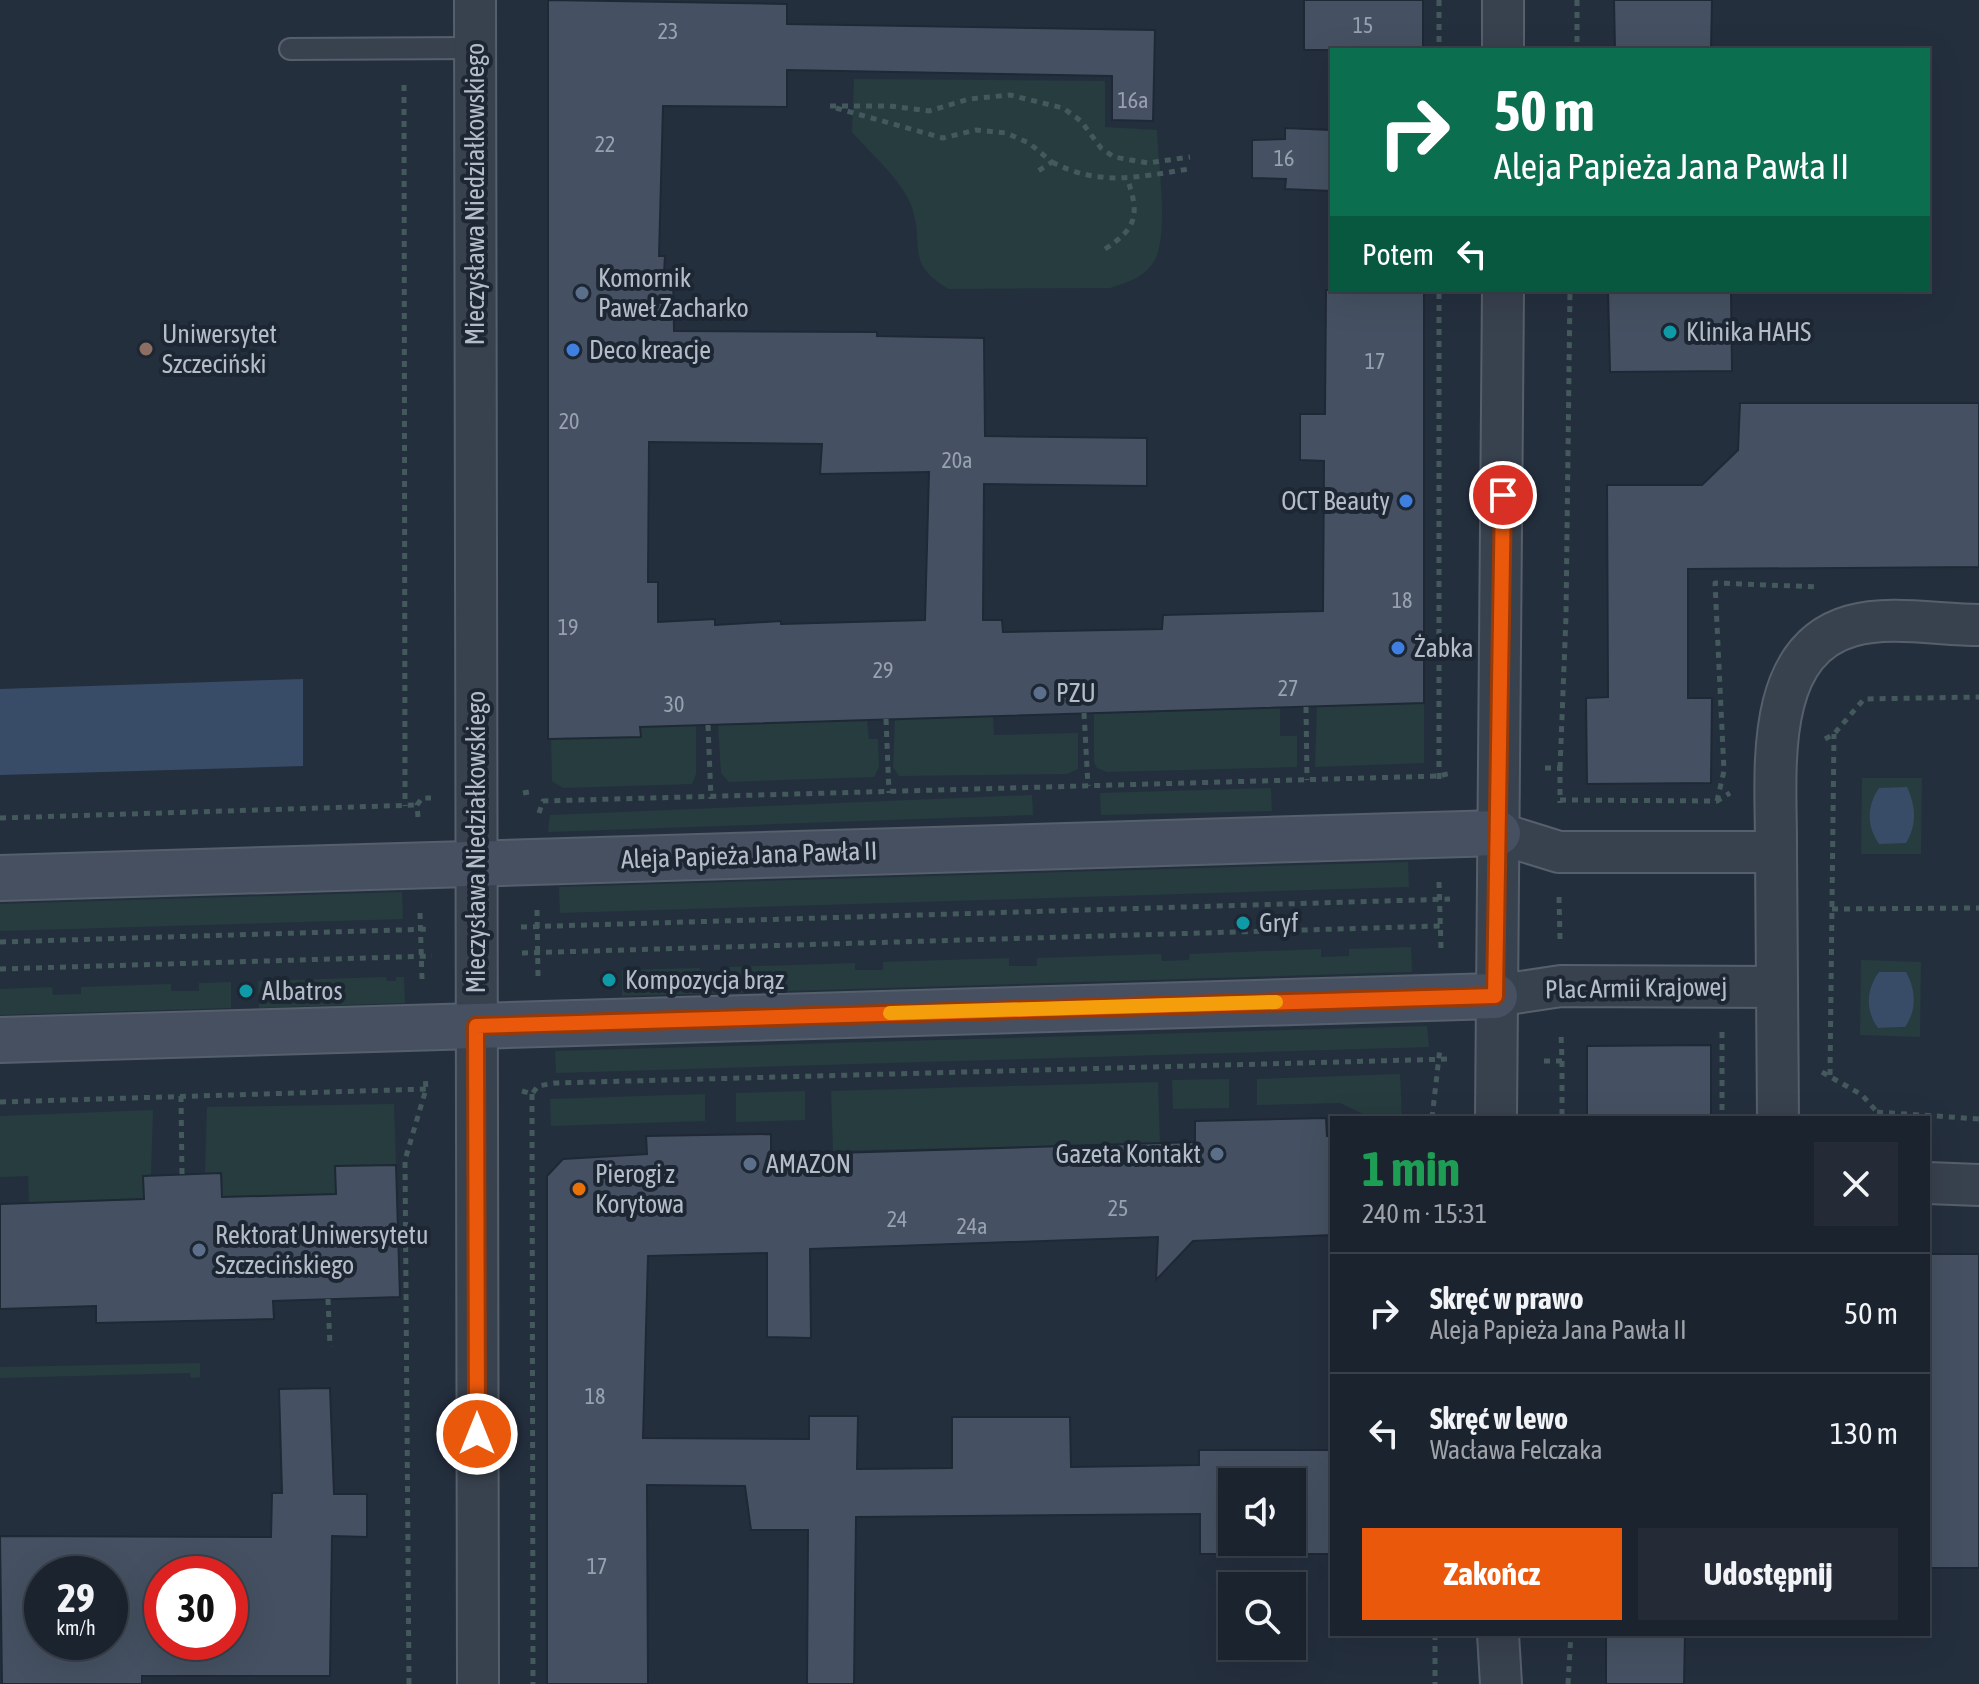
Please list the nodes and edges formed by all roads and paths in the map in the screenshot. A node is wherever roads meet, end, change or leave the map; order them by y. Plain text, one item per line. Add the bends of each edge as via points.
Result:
1 (475, 0) edge
2 (1439, 0) edge
3 (1503, 0) edge
4 (1577, 0) edge
5 (406, 48) junction
6 (475, 48) junction
7 (1439, 48) edge
8 (1503, 48) edge
9 (1577, 48) edge
10 (290, 49) dead end
11 (1190, 157) dead end
12 (1052, 162) junction
13 (1189, 169) dead end
14 (1038, 171) dead end
15 (1127, 178) junction
16 (1105, 249) dead end
17 (1439, 292) edge
18 (1503, 292) edge
19 (1570, 292) edge
20 (1979, 625) edge
21 (1979, 697) edge
22 (1306, 707) dead end
23 (1084, 713) dead end
24 (886, 719) dead end
25 (708, 725) dead end
26 (1834, 734) junction
27 (1822, 740) dead end
28 (1538, 768) dead end
29 (1560, 768) junction
30 (1463, 769) dead end
31 (1439, 776) junction
32 (1307, 780) junction
33 (1743, 785) dead end
34 (1088, 786) junction
35 (1438, 790) dead end
36 (889, 793) junction
37 (441, 798) dead end
38 (711, 799) junction
39 (1560, 800) junction
40 (543, 801) dead end
41 (417, 805) junction
42 (405, 806) junction
43 (0, 818) edge
44 (418, 818) dead end
45 (1498, 833) junction
46 (1559, 852) junction
47 (1776, 852) junction
48 (475, 864) junction
49 (1439, 873) dead end
50 (0, 878) edge
51 (1497, 898) junction
52 (536, 899) dead end
53 (1440, 900) junction
54 (420, 903) dead end
55 (1979, 908) edge
56 (1832, 909) junction
57 (537, 926) junction
58 (1440, 926) junction
59 (510, 927) dead end
60 (434, 929) dead end
61 (420, 930) junction
62 (0, 942) edge
63 (538, 953) junction
64 (510, 954) dead end
65 (422, 956) junction
66 (435, 956) dead end
67 (1442, 957) dead end
68 (0, 969) edge
69 (1561, 986) junction
70 (1777, 987) junction
71 (539, 989) dead end
72 (422, 992) dead end
73 (1495, 996) junction
74 (476, 1026) junction
75 (1722, 1031) dead end
76 (0, 1040) edge
77 (1441, 1044) dead end
78 (1438, 1058) junction
79 (1464, 1061) dead end
80 (1539, 1061) dead end
81 (1562, 1061) junction
82 (1810, 1067) dead end
83 (1830, 1075) junction
84 (426, 1089) junction
85 (517, 1089) dead end
86 (437, 1090) dead end
87 (532, 1094) junction
88 (181, 1096) junction
89 (0, 1102) edge
90 (1877, 1115) edge
91 (1432, 1116) edge
92 (1496, 1116) edge
93 (1562, 1116) edge
94 (1722, 1116) edge
95 (1778, 1116) edge
96 (1902, 1116) edge
97 (1930, 1117) edge
98 (1979, 1119) edge
99 (182, 1175) dead end
100 (1930, 1183) edge
101 (1979, 1185) edge
102 (328, 1299) dead end
103 (330, 1347) dead end
104 (1435, 1636) edge
105 (1571, 1636) edge
106 (409, 1684) edge
107 (478, 1684) edge
108 (533, 1684) edge
109 (1435, 1684) edge
110 (1568, 1684) edge

1 - 6 street, Mieczysława Niedziałkowskiego
2 - 7 path
3 - 8 street
4 - 9 path
5 - 6 lane
5 - 10 lane
5 - 42 path
6 - 48 street, Mieczysława Niedziałkowskiego
11 - 12 path via 1148,163 1114,157 1063,108 1010,95 989,95 929,111 830,106 943,138 976,130 1006,133
12 - 14 path
12 - 15 path via 1079,176
13 - 15 path
15 - 16 path via 1135,220
17 - 31 path
18 - 45 street
19 - 29 path
20 - 47 street via 1852,626 1834,632 1804,659 1786,693 1777,731
21 - 26 path via 1864,699
22 - 32 path
23 - 34 path
24 - 36 path
25 - 38 path
26 - 27 path
26 - 56 path
28 - 29 path
29 - 39 path
30 - 31 path
31 - 32 path
31 - 35 path
32 - 34 path
33 - 39 path via 1717,801
34 - 36 path
36 - 38 path
37 - 41 path via 422,798
38 - 40 path
39 - 46 path
41 - 42 path
41 - 44 path
42 - 43 path
45 - 46 street
45 - 48 street, Aleja Papieża Jana Pawła II
45 - 51 street
46 - 47 street
46 - 69 path
47 - 70 street
48 - 50 street, Aleja Papieża Jana Pawła II
48 - 74 street, Mieczysława Niedziałkowskiego
49 - 53 path
51 - 53 path
51 - 73 street
52 - 57 path
53 - 57 path
53 - 58 path
54 - 61 path
55 - 56 path
56 - 83 path
57 - 59 path
57 - 63 path
58 - 63 path
58 - 67 path
60 - 61 path
61 - 62 path
61 - 65 path
63 - 64 path
63 - 71 path
65 - 66 path
65 - 68 path
65 - 72 path
69 - 70 street, Plac Armii Krajowej
69 - 73 street, Plac Armii Krajowej
69 - 81 path
70 - 95 street
73 - 74 street
73 - 92 street
74 - 76 street
74 - 107 street, Mieczysława Niedziałkowskiego
75 - 94 path
77 - 78 path
78 - 79 path
78 - 87 path via 555,1083 538,1086
78 - 91 path
80 - 81 path
81 - 93 path
82 - 83 path
83 - 90 path via 1862,1095
84 - 86 path
84 - 88 path
84 - 106 path via 405,1160
85 - 87 path
87 - 108 path
88 - 89 path
88 - 99 path
90 - 96 path
97 - 98 path
100 - 101 street
102 - 103 path
104 - 109 path
105 - 110 path

